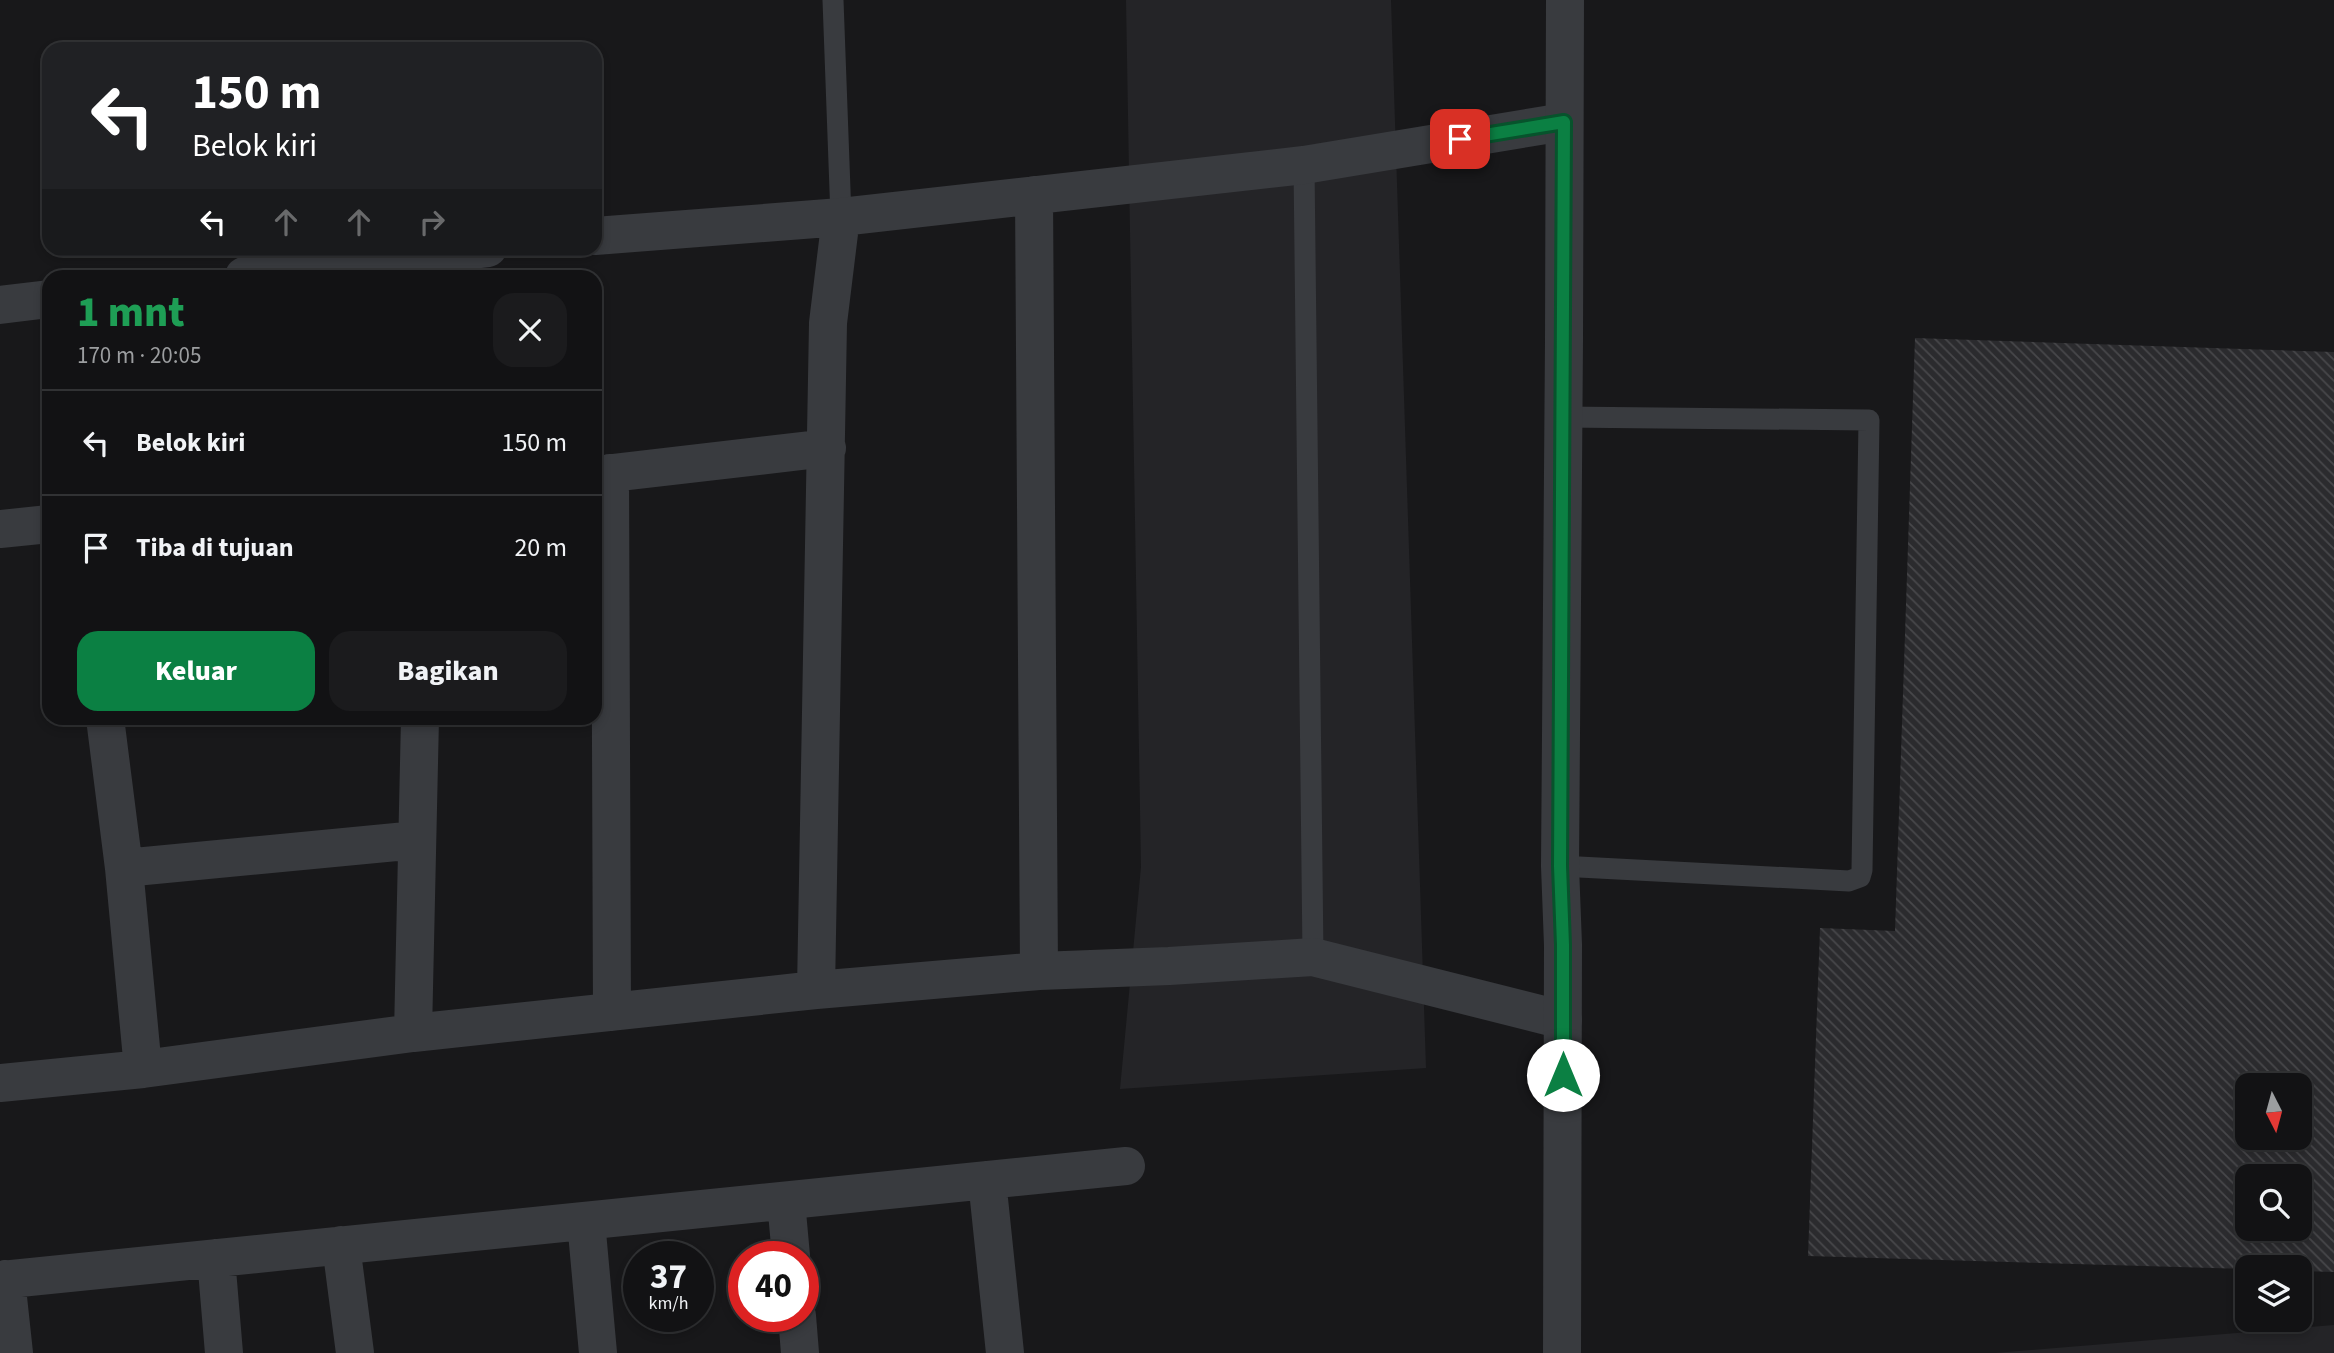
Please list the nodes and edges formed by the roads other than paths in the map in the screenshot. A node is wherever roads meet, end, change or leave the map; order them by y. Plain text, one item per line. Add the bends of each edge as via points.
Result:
1 (834, 0) edge
2 (1564, 0) edge
3 (1564, 122) junction
4 (1304, 165) junction
5 (1034, 195) junction
6 (841, 217) junction
7 (602, 235) edge
8 (418, 256) edge
9 (296, 270) edge
10 (42, 300) edge
11 (0, 305) edge
12 (1563, 417) junction
13 (827, 448) junction
14 (602, 474) edge
15 (42, 525) edge
16 (0, 529) edge
17 (106, 725) edge
18 (420, 725) edge
19 (417, 840) junction
20 (1560, 866) junction
21 (124, 868) junction
22 (1313, 957) junction
23 (1039, 971) junction
24 (816, 990) junction
25 (612, 1012) junction
26 (1563, 1020) junction
27 (412, 1032) junction
28 (143, 1069) junction
29 (0, 1083) edge
30 (1126, 1166) dead end
31 (987, 1180) junction
32 (786, 1201) junction
33 (586, 1221) junction
34 (790, 1241) edge
35 (341, 1245) junction
36 (216, 1258) junction
37 (3, 1280) edge
38 (798, 1332) edge
39 (14, 1353) edge
40 (224, 1353) edge
41 (355, 1353) edge
42 (598, 1353) edge
43 (800, 1353) edge
44 (1005, 1353) edge
45 (1562, 1353) edge

1 - 6 lane
2 - 3 street
3 - 4 street
3 - 12 street
4 - 5 street
4 - 22 lane
5 - 6 street
5 - 23 street
6 - 7 street
6 - 13 street via 828,323
8 - 9 street
10 - 11 street
12 - 20 street
12 - 20 lane via 1870,420 1860,877 1849,881
13 - 14 street
13 - 24 street
14 - 25 street
15 - 16 street
17 - 21 street
18 - 19 street
19 - 21 street
19 - 27 street
20 - 26 street
21 - 28 street
22 - 23 street
22 - 26 street
23 - 24 street
24 - 25 street
25 - 27 street
26 - 45 street
27 - 28 street
28 - 29 street
30 - 31 street
31 - 32 street
31 - 44 street
32 - 33 street
32 - 34 street
33 - 35 street
33 - 42 street
35 - 36 street
35 - 41 street
36 - 37 street
36 - 40 street
37 - 39 street
38 - 43 street

